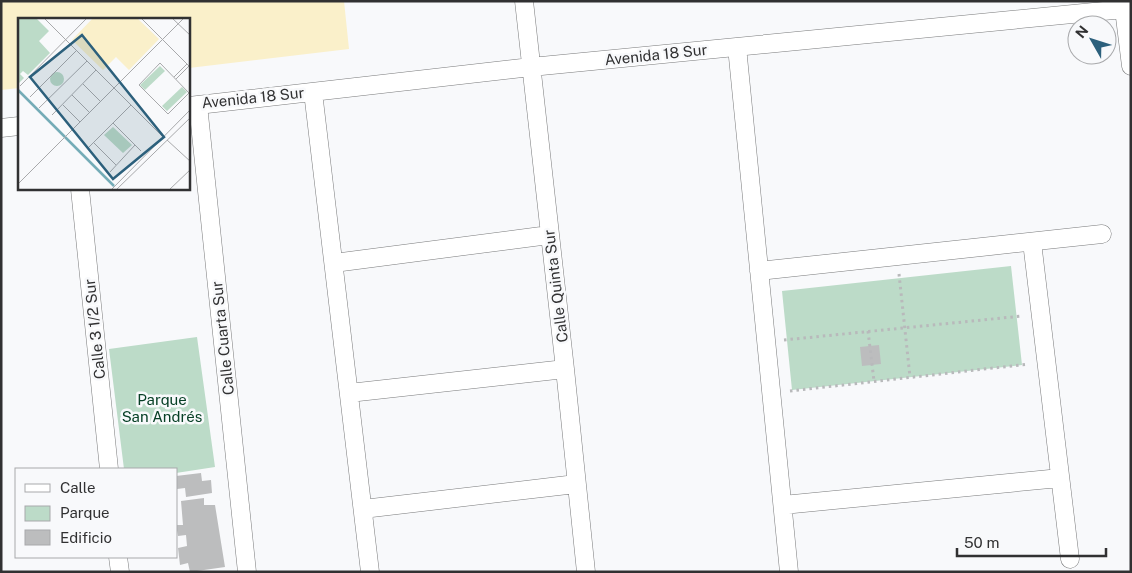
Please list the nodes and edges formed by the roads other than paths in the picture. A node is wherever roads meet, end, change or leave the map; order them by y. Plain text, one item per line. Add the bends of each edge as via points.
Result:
1 (524, 1) edge
2 (1123, 5) edge
3 (737, 47) junction
4 (1131, 66) edge
5 (531, 67) junction
6 (313, 92) junction
7 (193, 105) edge
8 (18, 126) edge
9 (1, 128) edge
10 (80, 190) edge
11 (1102, 234) dead end
12 (550, 235) junction
13 (1032, 242) junction
14 (334, 263) junction
15 (759, 270) junction
16 (565, 368) junction
17 (349, 393) junction
18 (109, 468) edge
19 (1060, 478) junction
20 (576, 484) junction
21 (783, 505) junction
22 (363, 509) junction
23 (118, 558) edge
24 (1070, 559) dead end
25 (120, 572) edge
26 (247, 572) edge
27 (370, 572) edge
28 (586, 572) edge
29 (790, 572) edge

1 - 5 street, Calle Quinta Sur
2 - 3 street, Avenida 18 Sur
2 - 4 street
3 - 5 street, Avenida 18 Sur
3 - 15 street
5 - 6 street, Avenida 18 Sur
5 - 12 street, Calle Quinta Sur
6 - 7 street, Avenida 18 Sur
6 - 14 street
7 - 26 street, Calle Cuarta Sur
8 - 9 street
10 - 18 street, Calle 3 1/2 Sur
11 - 13 street
12 - 14 street
12 - 16 street, Calle Quinta Sur
13 - 15 street
13 - 19 street
14 - 17 street
15 - 21 street
16 - 17 street
16 - 20 street, Calle Quinta Sur
17 - 22 street
19 - 21 street
19 - 24 street
20 - 22 street
20 - 28 street, Calle Quinta Sur
21 - 29 street
22 - 27 street
23 - 25 street

